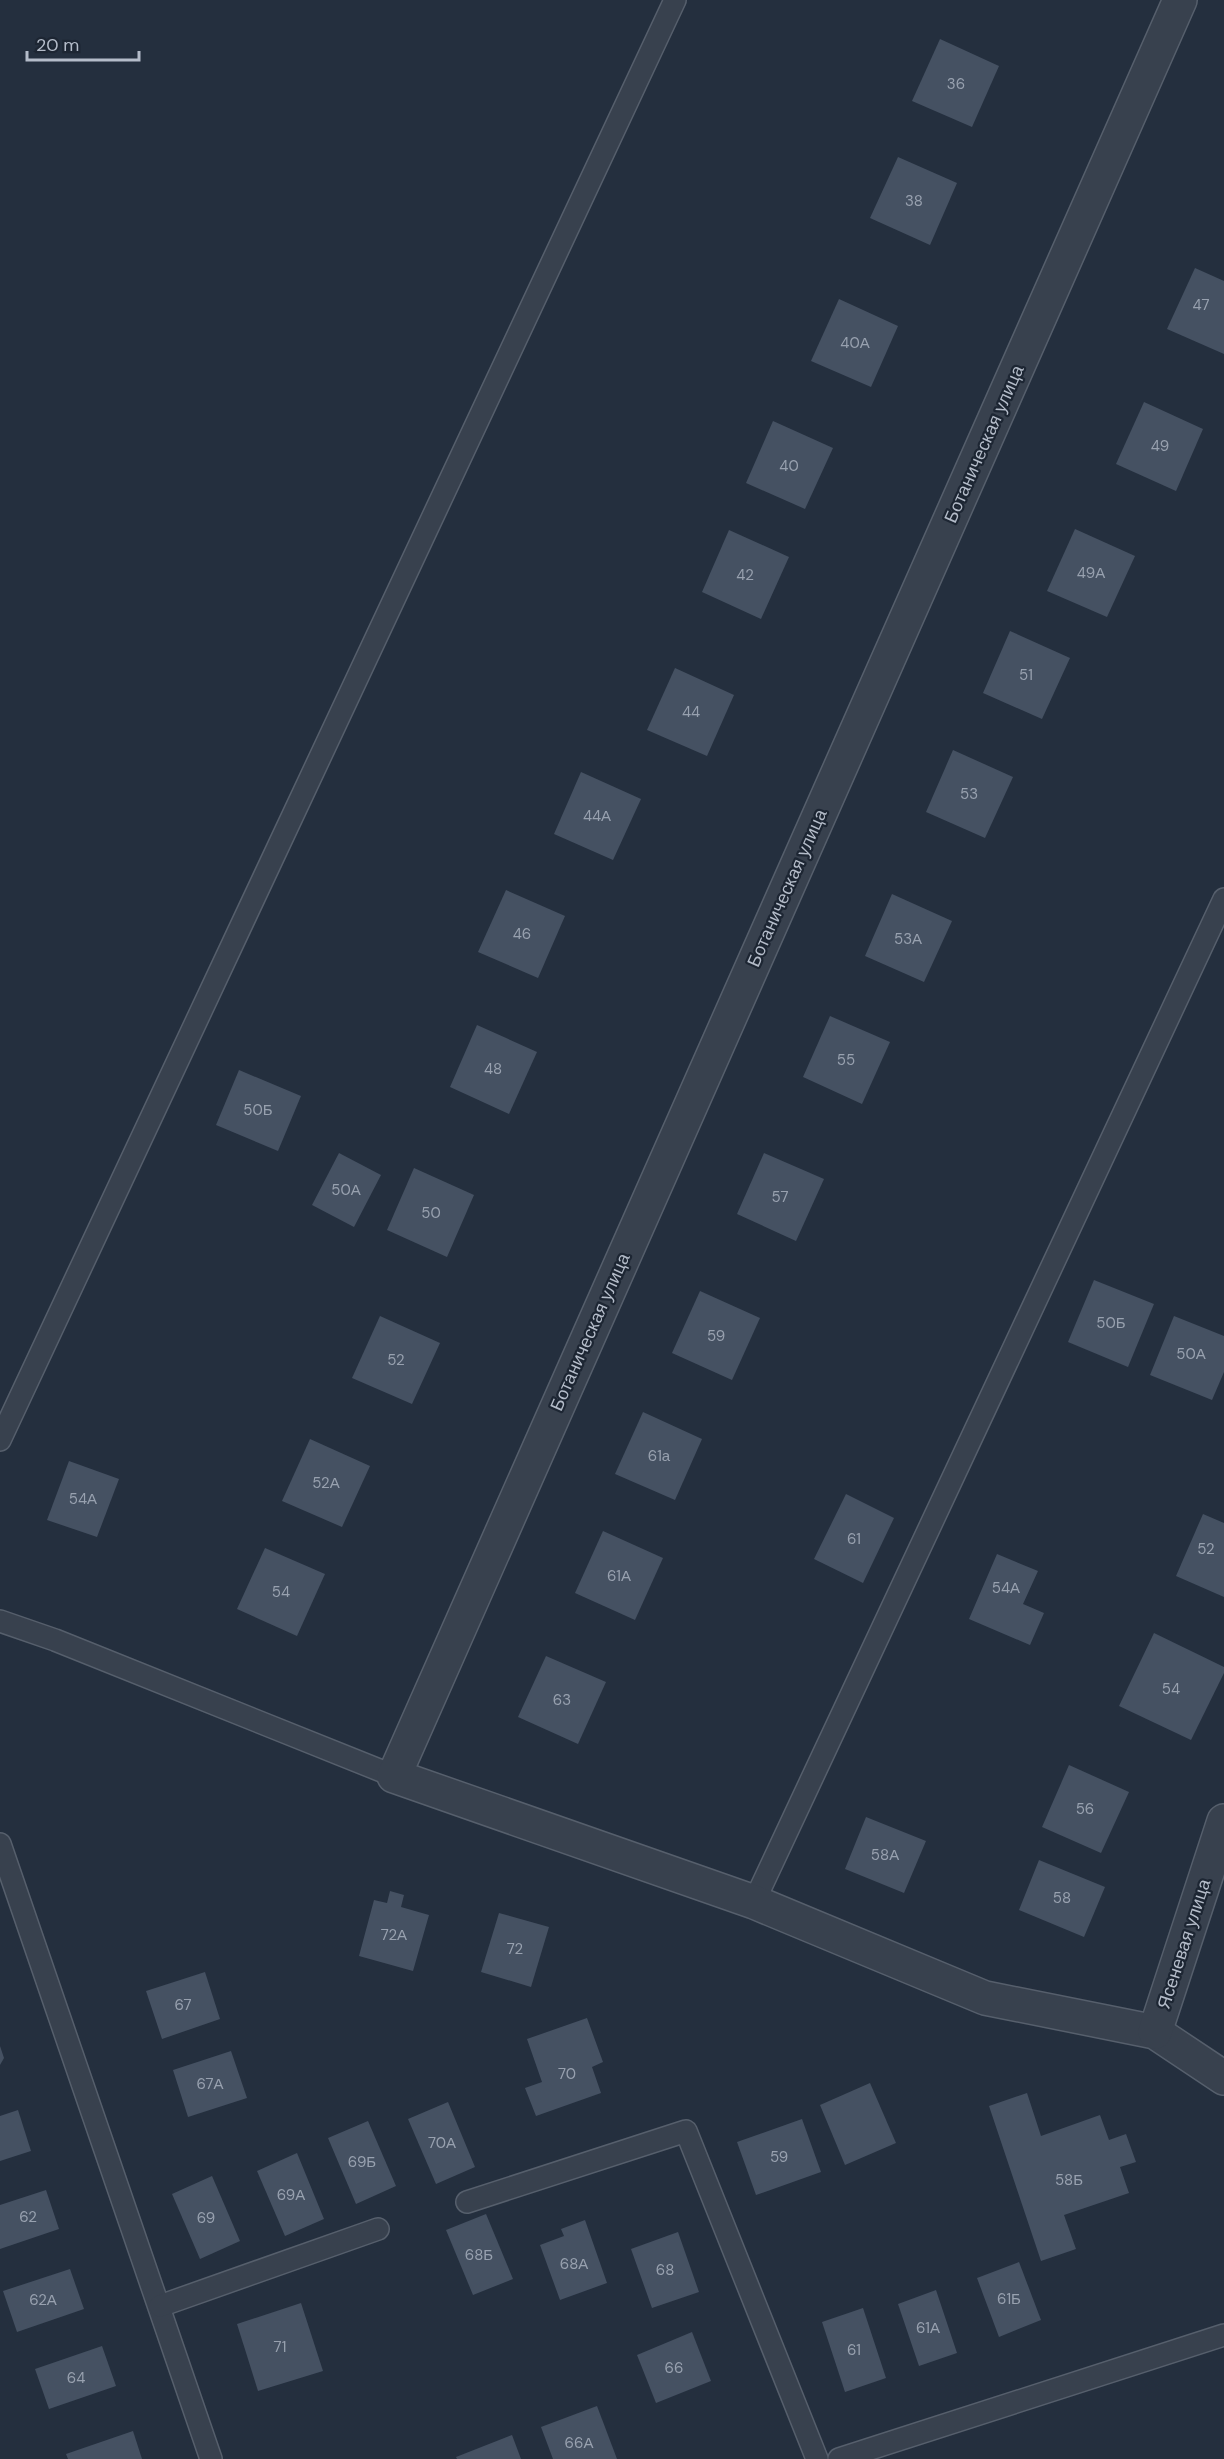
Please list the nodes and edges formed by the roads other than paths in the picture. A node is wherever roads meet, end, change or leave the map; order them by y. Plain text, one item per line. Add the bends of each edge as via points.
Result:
1 (675, 0) edge
2 (1180, 0) edge
3 (1224, 899) edge
4 (0, 1440) edge
5 (0, 1622) edge
6 (394, 1776) junction
7 (1224, 1821) edge
8 (0, 1844) edge
9 (754, 1902) junction
10 (1155, 2032) junction
11 (1224, 2078) edge
12 (467, 2202) dead end
13 (378, 2229) dead end
14 (160, 2306) junction
15 (1224, 2335) edge
16 (211, 2459) edge
17 (817, 2459) edge
18 (839, 2459) edge

1 - 4 lane
2 - 6 street, Ботаническая улица
3 - 9 lane
5 - 6 lane via 55,1640
6 - 9 street
7 - 10 street, Ясеневая улица
8 - 14 lane
9 - 10 street via 985,1998
10 - 11 street
12 - 17 lane via 686,2131
13 - 14 lane
14 - 16 lane
15 - 18 lane

